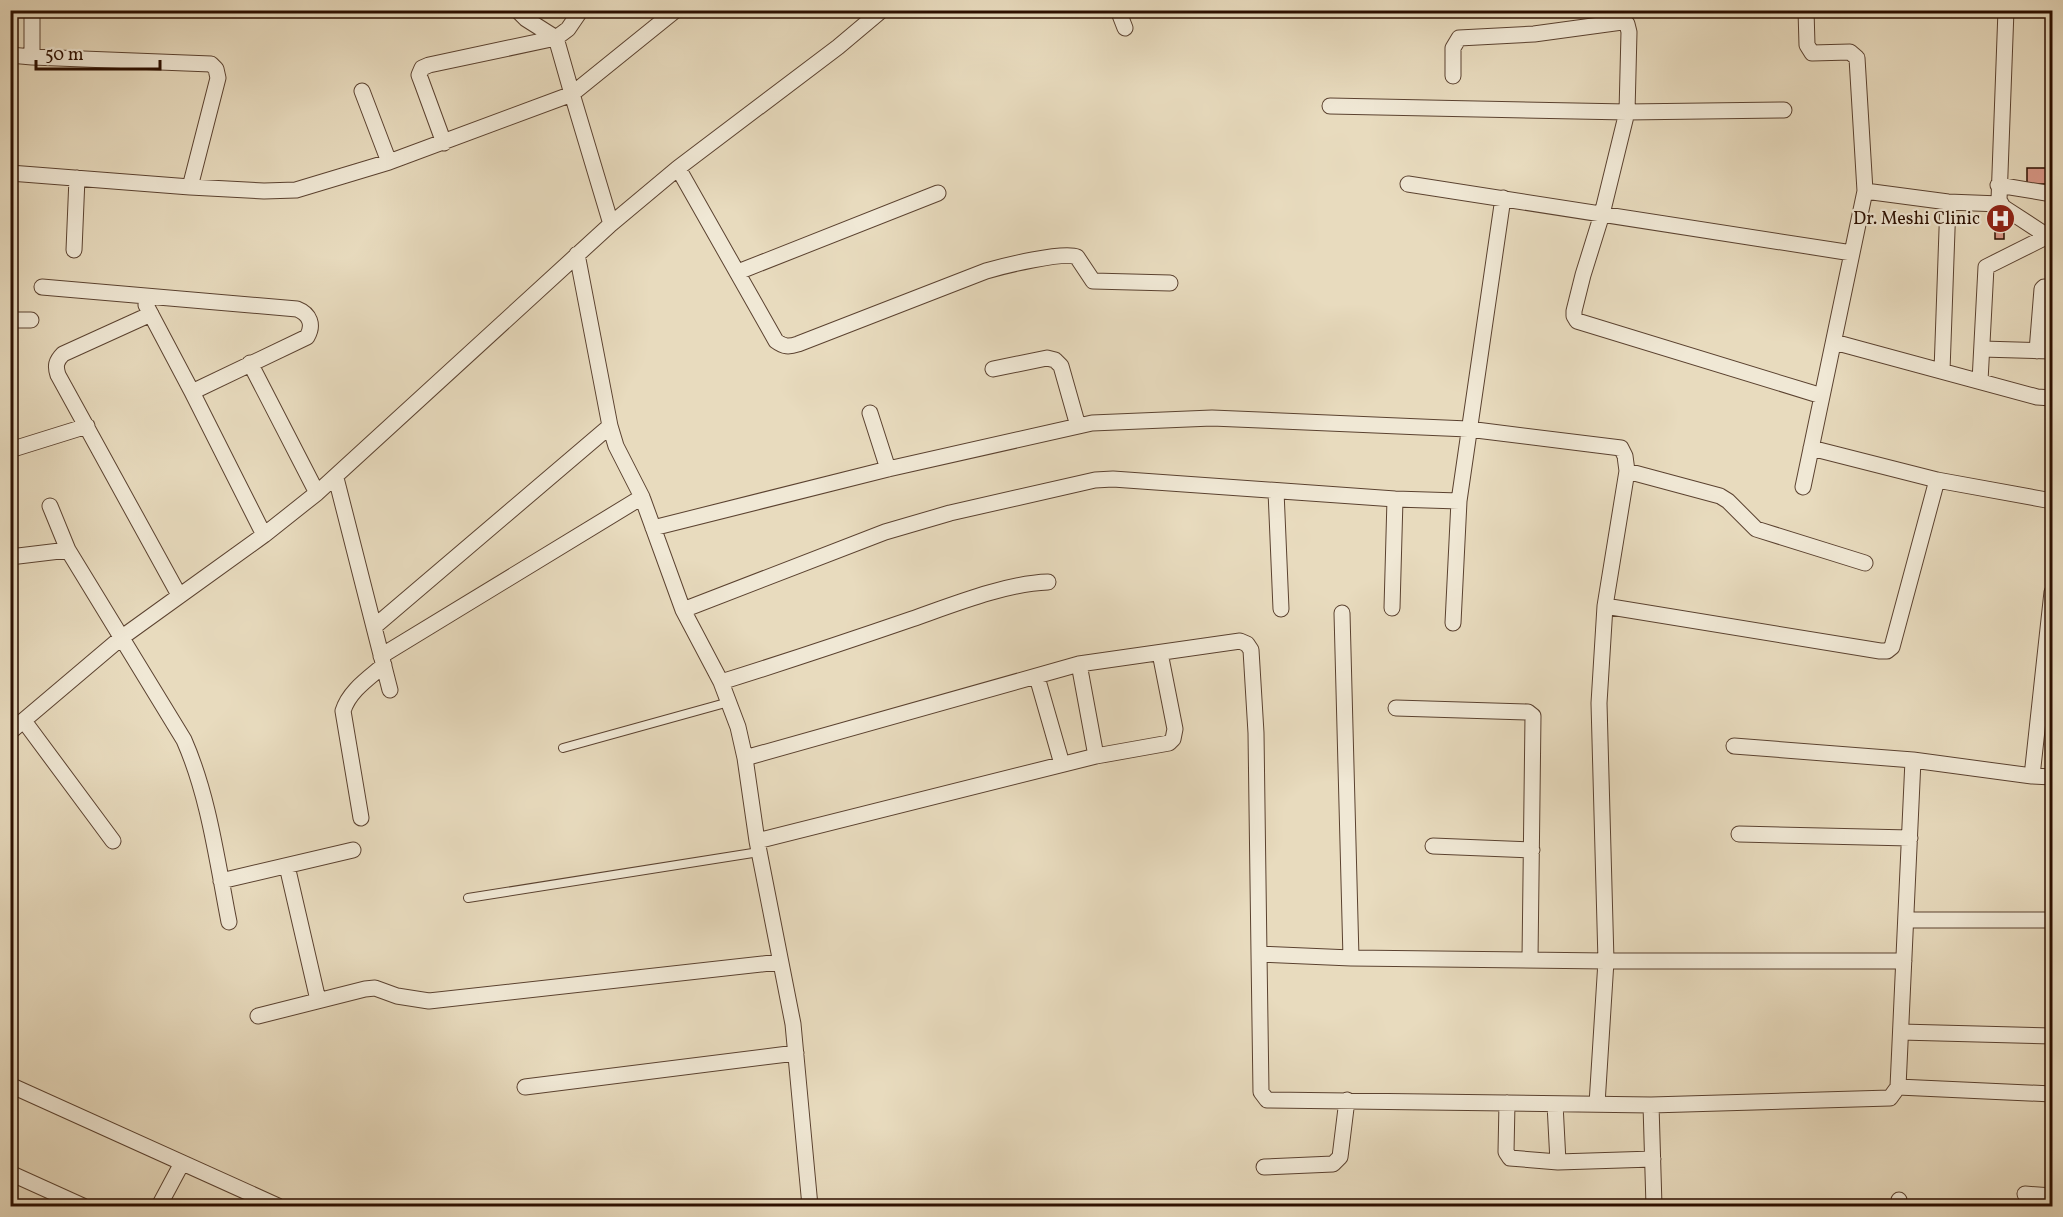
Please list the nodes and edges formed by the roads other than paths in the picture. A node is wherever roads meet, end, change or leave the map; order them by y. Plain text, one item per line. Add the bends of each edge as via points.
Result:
1 (32, 10) edge
2 (517, 10) edge
3 (581, 10) edge
4 (676, 10) edge
5 (882, 10) edge
6 (1118, 10) edge
7 (1806, 10) edge
8 (2006, 10) edge
9 (1125, 28) dead end
10 (556, 38) junction
11 (10, 56) edge
12 (32, 57) junction
13 (1453, 76) dead end
14 (362, 91) dead end
15 (572, 94) junction
16 (1330, 106) dead end
17 (1784, 110) dead end
18 (1627, 112) junction
19 (444, 143) junction
20 (389, 162) junction
21 (678, 168) junction
22 (10, 173) edge
23 (77, 178) junction
24 (1408, 184) dead end
25 (1998, 185) junction
26 (190, 187) junction
27 (1865, 191) junction
28 (938, 193) dead end
29 (2052, 194) edge
30 (1503, 198) junction
31 (1948, 202) junction
32 (2000, 204) junction
33 (1602, 214) junction
34 (610, 224) junction
35 (2050, 238) edge
36 (74, 250) dead end
37 (1852, 253) junction
38 (577, 254) junction
39 (738, 272) junction
40 (1170, 283) dead end
41 (42, 287) dead end
42 (2052, 287) edge
43 (140, 295) junction
44 (151, 314) junction
45 (31, 320) dead end
46 (10, 321) edge
47 (1834, 342) junction
48 (1982, 349) junction
49 (2045, 351) edge
50 (250, 363) junction
51 (993, 369) dead end
52 (1942, 371) junction
53 (1980, 381) junction
54 (192, 392) junction
55 (1822, 396) junction
56 (2052, 398) edge
57 (870, 413) dead end
58 (87, 426) junction
59 (610, 426) junction
60 (1078, 426) junction
61 (1468, 429) junction
62 (1811, 448) junction
63 (10, 450) edge
64 (888, 469) junction
65 (1627, 471) junction
66 (336, 478) junction
67 (1937, 480) junction
68 (1803, 487) dead end
69 (1276, 491) junction
70 (317, 493) junction
71 (642, 497) junction
72 (1395, 499) junction
73 (1459, 501) junction
74 (2052, 501) edge
75 (50, 506) dead end
76 (653, 528) junction
77 (264, 536) junction
78 (68, 550) junction
79 (10, 557) edge
80 (1864, 563) dead end
81 (1048, 582) dead end
82 (2052, 592) edge
83 (179, 595) junction
84 (1605, 606) junction
85 (1392, 608) dead end
86 (1281, 609) dead end
87 (683, 610) junction
88 (1342, 613) dead end
89 (1453, 622) dead end
90 (374, 627) junction
91 (121, 638) junction
92 (1160, 652) junction
93 (382, 660) junction
94 (2049, 661) edge
95 (1079, 664) junction
96 (1037, 677) junction
97 (721, 682) junction
98 (390, 690) dead end
99 (729, 702) junction
100 (1396, 708) dead end
101 (24, 721) junction
102 (10, 732) edge
103 (1734, 746) dead end
104 (563, 748) dead end
105 (1096, 756) junction
106 (745, 758) junction
107 (1914, 760) junction
108 (1062, 764) junction
109 (2032, 776) junction
110 (2052, 777) edge
111 (361, 818) dead end
112 (1739, 834) dead end
113 (1910, 837) junction
114 (113, 841) dead end
115 (758, 846) junction
116 (1433, 846) dead end
117 (353, 850) dead end
118 (1532, 850) junction
119 (287, 866) junction
120 (221, 881) junction
121 (468, 898) dead end
122 (1906, 920) junction
123 (2052, 920) edge
124 (229, 922) dead end
125 (1259, 954) junction
126 (1352, 958) junction
127 (1530, 959) junction
128 (1606, 961) junction
129 (1904, 961) junction
130 (780, 962) junction
131 (318, 1000) junction
132 (258, 1016) dead end
133 (1901, 1032) junction
134 (2052, 1036) edge
135 (796, 1053) junction
136 (10, 1085) edge
137 (525, 1087) dead end
138 (1898, 1087) junction
139 (2052, 1094) edge
140 (1347, 1100) junction
141 (1507, 1103) junction
142 (1555, 1104) junction
143 (1597, 1104) junction
144 (1652, 1105) junction
145 (1653, 1159) junction
146 (1558, 1162) junction
147 (182, 1163) junction
148 (1264, 1167) dead end
149 (10, 1173) edge
150 (2025, 1194) dead end
151 (2052, 1196) edge
152 (83, 1206) edge
153 (159, 1206) edge
154 (278, 1206) edge
155 (810, 1206) edge
156 (1654, 1206) edge

1 - 12 street
2 - 10 street
3 - 10 street
4 - 15 street
5 - 21 street
6 - 9 street
7 - 27 street via 1807,45 1812,53 1850,52 1857,58
8 - 25 street
10 - 15 street
10 - 19 street via 422,68 419,75
11 - 12 street
12 - 26 street via 211,64 219,78
13 - 18 street via 1453,48 1459,38 1534,34 1622,22 1629,28
14 - 20 street
15 - 19 street
15 - 34 street
16 - 18 street
17 - 18 street
18 - 33 street
19 - 20 street
20 - 26 street via 297,190
21 - 34 street
21 - 39 street
22 - 23 street
23 - 26 street
23 - 36 street
24 - 30 street
25 - 29 street
25 - 32 street
27 - 31 street
27 - 37 street
28 - 39 street
30 - 33 street
30 - 61 street
31 - 32 street
31 - 52 street
32 - 35 street
33 - 37 street
33 - 55 street via 1574,310 1577,321
34 - 38 street
35 - 48 street via 1986,267
37 - 47 street
38 - 59 street
38 - 66 street
39 - 40 street via 776,341 789,347 986,271 1017,263 1074,255 1093,281
41 - 43 street
42 - 49 street via 2042,289
43 - 44 street
43 - 50 street via 304,312 310,323 307,337
44 - 54 street
44 - 58 street via 57,359 58,375
45 - 46 street
47 - 52 street
47 - 55 street
48 - 49 street
48 - 53 street
50 - 54 street
50 - 70 street
51 - 60 street via 1047,358 1055,360 1061,366
52 - 53 street
53 - 56 street
54 - 77 street
55 - 62 street
57 - 64 street
58 - 63 street
58 - 83 street
59 - 71 street
59 - 90 street
60 - 61 street via 1212,418
60 - 64 street
61 - 65 street via 1614,446 1624,451
61 - 73 street
62 - 67 street
62 - 68 street
64 - 76 street
65 - 80 street via 1720,496 1756,529
65 - 84 street
66 - 70 street
66 - 90 street
67 - 74 street
67 - 84 street via 1892,647 1887,651
69 - 72 street
69 - 86 street
69 - 87 street via 1095,480 885,532
70 - 77 street
71 - 76 street
71 - 93 street
72 - 73 street
72 - 85 street
73 - 89 street
75 - 78 street
76 - 87 street
77 - 83 street
78 - 79 street
78 - 91 street
81 - 97 street via 975,597
82 - 94 street
83 - 91 street
84 - 128 street via 1599,703
87 - 97 street
88 - 126 street
90 - 93 street
91 - 101 street
91 - 120 street via 193,760
92 - 95 street
92 - 105 street via 1175,729 1173,739 1169,743
92 - 125 street via 1240,641 1251,650
93 - 98 street
93 - 111 street via 346,701 343,711
94 - 109 street
95 - 96 street
95 - 105 street
96 - 106 street
96 - 108 street
97 - 99 street
99 - 104 lane
99 - 106 street
100 - 118 street via 1531,714
101 - 102 street
101 - 114 street
103 - 107 street
105 - 108 street
106 - 115 street
107 - 109 street
107 - 113 street
108 - 115 street
109 - 110 street
112 - 113 street
113 - 122 street
115 - 121 lane
115 - 130 street
116 - 118 street
117 - 119 street
118 - 127 street
119 - 120 street
119 - 131 street
120 - 124 street
122 - 123 street
122 - 129 street
125 - 126 street
125 - 140 street via 1262,1096 1267,1100
126 - 127 street
127 - 128 street
128 - 129 street
128 - 143 street
129 - 133 street
130 - 131 street via 429,1001 375,988
130 - 135 street
131 - 132 street
133 - 134 street
133 - 138 street
135 - 137 street
135 - 155 street
136 - 147 street
138 - 139 street
138 - 144 street via 1890,1098 1883,1099
140 - 141 street
140 - 148 street via 1338,1161
141 - 142 street
141 - 146 street via 1508,1156
142 - 143 street
142 - 146 street
143 - 144 street
144 - 145 street
145 - 146 street
145 - 156 street
147 - 153 street
147 - 154 street
149 - 152 street
150 - 151 street

